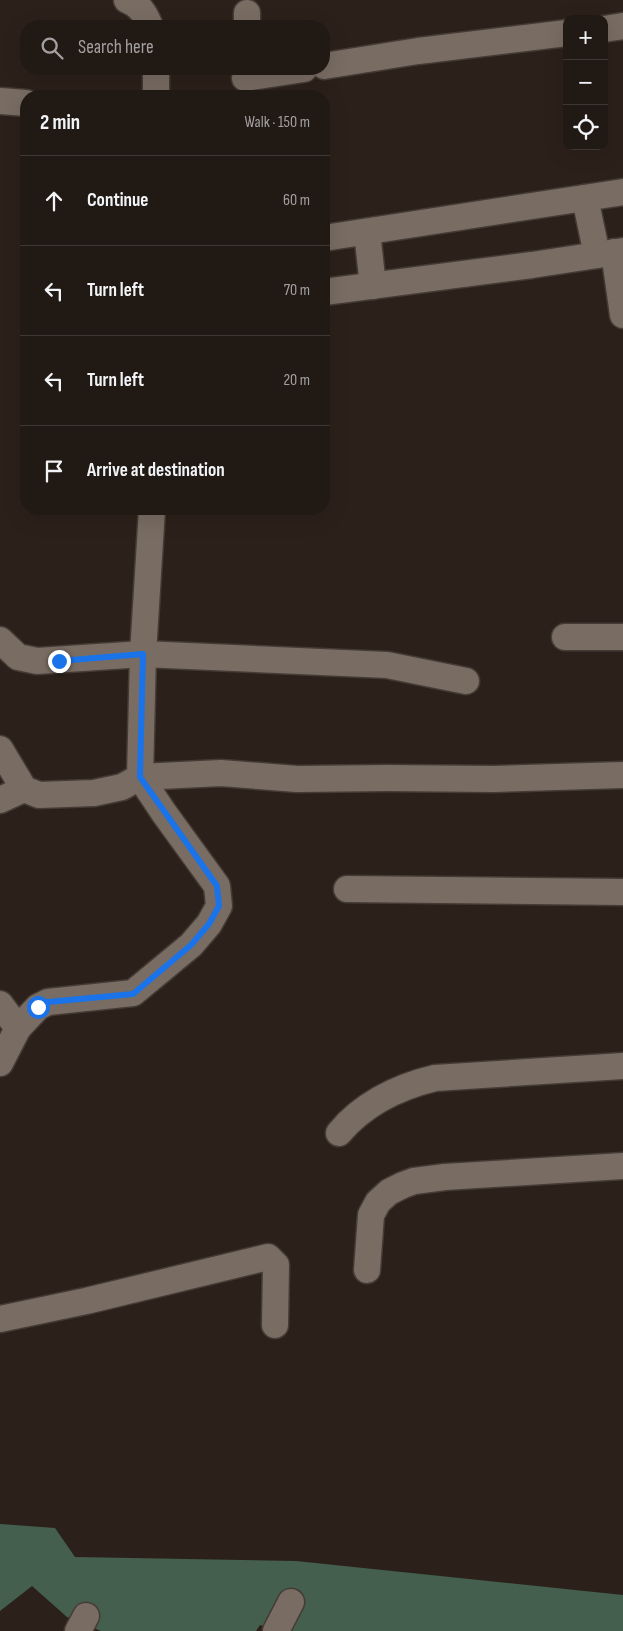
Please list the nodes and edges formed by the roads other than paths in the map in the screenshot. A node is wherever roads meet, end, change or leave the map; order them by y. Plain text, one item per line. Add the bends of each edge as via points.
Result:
1 (127, 0) edge
2 (147, 20) edge
3 (623, 26) edge
4 (608, 28) edge
5 (563, 33) edge
6 (330, 65) edge
7 (156, 75) edge
8 (274, 75) edge
9 (245, 81) edge
10 (156, 90) edge
11 (0, 101) edge
12 (20, 102) edge
13 (623, 192) edge
14 (585, 198) junction
15 (367, 232) junction
16 (330, 237) edge
17 (612, 253) edge
18 (373, 286) junction
19 (330, 291) edge
20 (623, 315) edge
21 (152, 515) edge
22 (623, 637) edge
23 (565, 638) dead end
24 (0, 640) edge
25 (143, 654) junction
26 (466, 681) dead end
27 (0, 750) edge
28 (623, 774) edge
29 (140, 777) junction
30 (24, 789) junction
31 (0, 800) edge
32 (347, 889) dead end
33 (623, 892) edge
34 (0, 1004) edge
35 (18, 1028) junction
36 (0, 1063) edge
37 (623, 1066) edge
38 (339, 1133) dead end
39 (623, 1166) edge
40 (367, 1270) dead end
41 (0, 1319) edge
42 (275, 1326) dead end
43 (291, 1602) dead end
44 (276, 1631) edge

1 - 2 street via 142,10
3 - 4 street
5 - 6 street
7 - 10 street
8 - 9 street
11 - 12 street
13 - 14 street
14 - 15 street
14 - 17 street
15 - 16 street
15 - 18 street
17 - 18 street
17 - 20 street
18 - 19 street
21 - 25 street
22 - 23 street
24 - 25 street via 18,657 37,661
25 - 26 street via 387,665
25 - 29 street
27 - 30 street
28 - 29 street via 494,779 297,779 220,772
29 - 30 street via 122,787 94,793 39,795
29 - 35 street via 217,886 219,906 191,945 133,994 48,1002 38,1007
30 - 31 street
32 - 33 street
34 - 35 street
35 - 36 street
37 - 38 street via 471,1076 410,1084 367,1106
39 - 40 street via 444,1177 403,1185 378,1202 371,1216
41 - 42 street via 268,1257 276,1265
43 - 44 street

